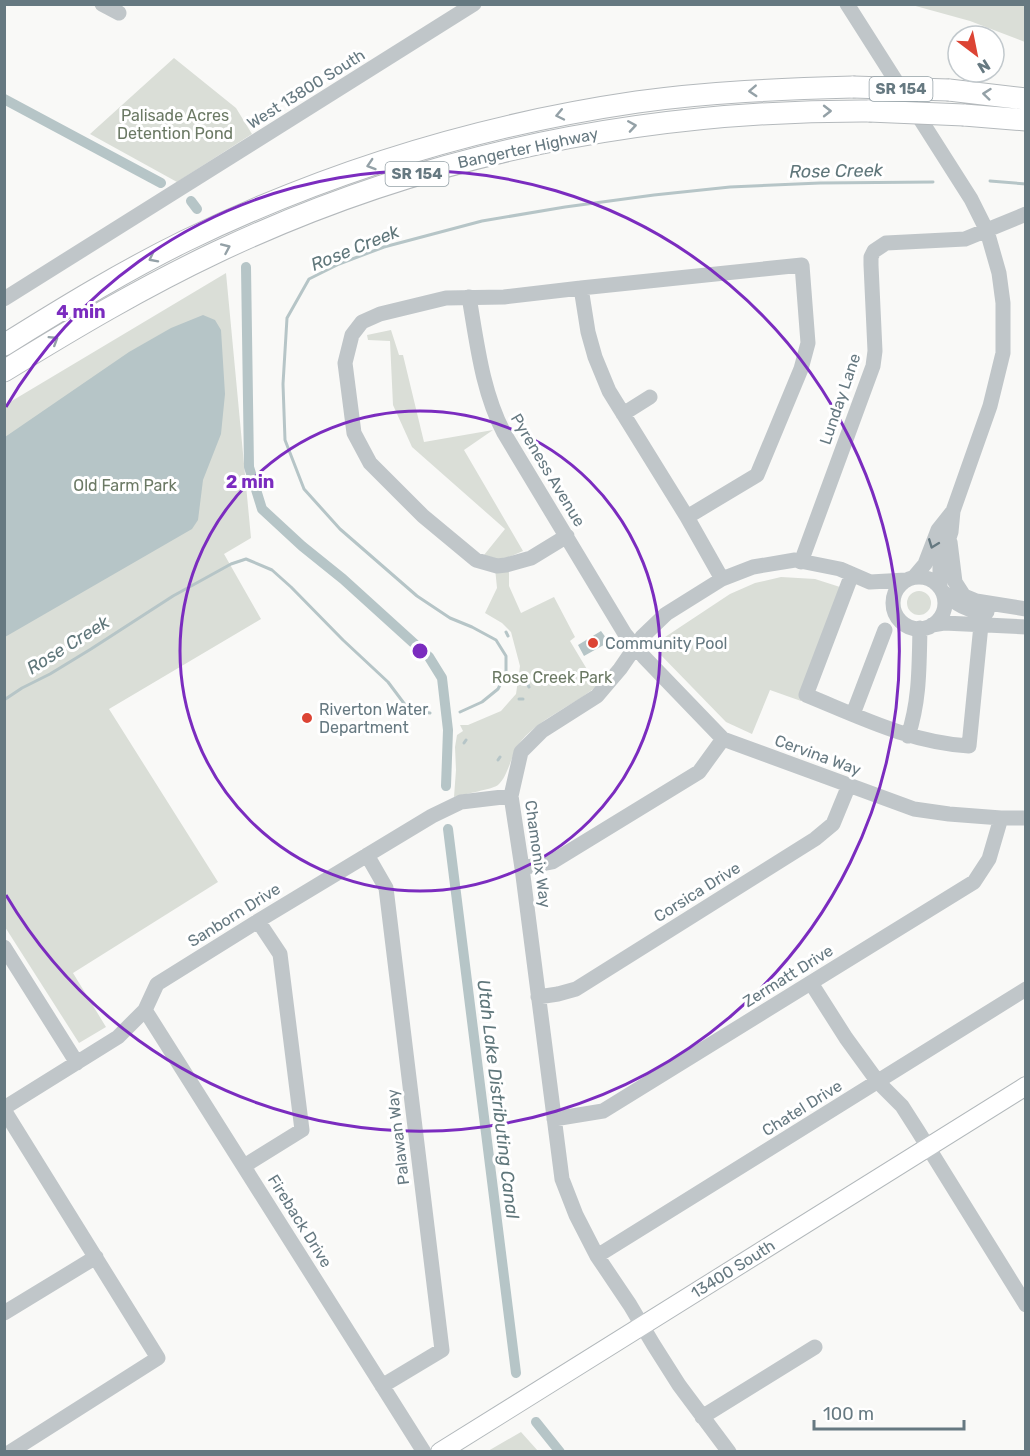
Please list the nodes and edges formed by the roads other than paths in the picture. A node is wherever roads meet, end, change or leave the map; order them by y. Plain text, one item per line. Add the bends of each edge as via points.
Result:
1 (102, 4) edge
2 (848, 4) edge
3 (474, 5) edge
4 (119, 14) dead end
5 (1026, 99) edge
6 (1026, 120) edge
7 (1026, 214) edge
8 (987, 231) junction
9 (581, 288) junction
10 (469, 297) junction
11 (4, 299) edge
12 (4, 345) edge
13 (4, 371) edge
14 (650, 397) dead end
15 (623, 414) junction
16 (953, 511) junction
17 (687, 517) junction
18 (567, 536) junction
19 (950, 538) junction
20 (801, 561) junction
21 (852, 574) junction
22 (910, 578) junction
23 (722, 579) junction
24 (870, 582) junction
25 (941, 589) junction
26 (894, 608) junction
27 (1026, 610) edge
28 (981, 626) junction
29 (926, 627) junction
30 (1026, 627) edge
31 (885, 630) dead end
32 (635, 647) junction
33 (853, 714) junction
34 (909, 736) junction
35 (723, 739) junction
36 (849, 785) junction
37 (511, 796) junction
38 (1001, 818) junction
39 (1026, 818) edge
40 (367, 855) junction
41 (522, 868) junction
42 (258, 921) junction
43 (4, 947) edge
44 (811, 983) junction
45 (1026, 989) edge
46 (538, 997) junction
47 (145, 1010) junction
48 (77, 1063) junction
49 (879, 1082) junction
50 (1026, 1086) edge
51 (4, 1109) edge
52 (554, 1119) junction
53 (928, 1147) junction
54 (244, 1166) junction
55 (597, 1256) junction
56 (96, 1257) junction
57 (1026, 1305) edge
58 (4, 1313) edge
59 (643, 1326) junction
60 (815, 1347) dead end
61 (382, 1386) junction
62 (702, 1418) junction
63 (10, 1452) edge
64 (424, 1452) edge
65 (440, 1452) edge
66 (729, 1452) edge

1 - 4 street
2 - 8 street
3 - 11 street, West 13800 South
5 -> 12 highway, Bangerter Highway / SR 154, bridge via 949,90 853,87 731,92 611,106 496,129 342,175 221,224 112,280
13 -> 6 highway, Bangerter Highway / SR 154, bridge via 103,311 218,251 327,206 465,161 642,125 778,112 869,111
7 - 8 street
8 - 16 street via 1001,283 1003,352 990,406
8 - 20 street, Lunday Lane via 965,238 886,243 874,250 873,366
9 - 10 street
9 - 15 street via 595,357
9 - 17 street via 802,265 807,343 801,369 758,476
10 - 18 street, Pyreness Avenue via 494,414
10 - 18 street via 446,298 362,322 352,335 345,363 354,433 370,464 476,560 506,565 531,558
14 - 15 street
15 - 17 street
16 - 19 street
16 -> 22 street via 938,530 926,564
17 - 23 street
18 - 32 street, Pyreness Avenue
19 - 25 street via 940,565
19 - 27 street via 955,582 964,596
20 - 21 street, Chamonix Way
20 - 23 street, Chamonix Way via 753,567
21 - 24 street, Chamonix Way
21 - 33 street via 806,695
22 - 24 street, Chamonix Way
22 - 25 street via 933,580
22 - 26 street via 898,587
23 - 32 street, Chamonix Way via 666,614
24 - 26 street, Chamonix Way
25 - 27 street via 963,608
25 - 29 street via 945,598 943,614
26 - 29 street via 896,616 909,627
28 - 29 street via 944,623
28 - 30 street
28 - 34 street via 969,746
29 - 34 street
31 - 33 street
32 - 35 street, Cervina Way
32 - 37 street, Chamonix Way via 597,696 542,731 521,752
33 - 34 street
35 - 36 street, Cervina Way
35 - 41 street via 699,772 552,862
36 - 38 street, Cervina Way via 914,809
36 - 46 street, Corsica Drive via 833,824 815,839 576,989
37 - 40 street, Sanborn Drive via 461,802
37 - 41 street, Chamonix Way
38 - 39 street, Cervina Way
38 - 44 street, Zermatt Drive via 989,860 974,882
40 - 42 street, Sanborn Drive
40 - 61 street, Palawan Way via 386,888 442,1350
41 - 46 street, Chamonix Way
42 - 47 street, Sanborn Drive via 158,984
42 - 54 street via 280,954 302,1130
43 - 48 street
44 - 49 street
44 - 52 street, Zermatt Drive via 603,1111
45 - 49 street, Chatel Drive
46 - 52 street, Chamonix Way
47 - 48 street, Sanborn Drive via 118,1037
47 - 54 street, Fireback Drive
48 - 51 street, Sanborn Drive
49 - 53 street via 902,1106
49 - 55 street, Chatel Drive
50 - 53 main road, 13400 South
51 - 56 street
52 - 55 street, Chamonix Way via 562,1179
53 - 57 street
53 - 59 main road, 13400 South
54 - 61 street, Fireback Drive
55 - 59 street, Chamonix Way
56 - 58 street
56 - 63 street via 158,1358
59 - 62 street, Chamonix Way
59 - 65 main road, 13400 South
60 - 62 street
61 - 64 street, Fireback Drive
62 - 66 street, Chamonix Way

